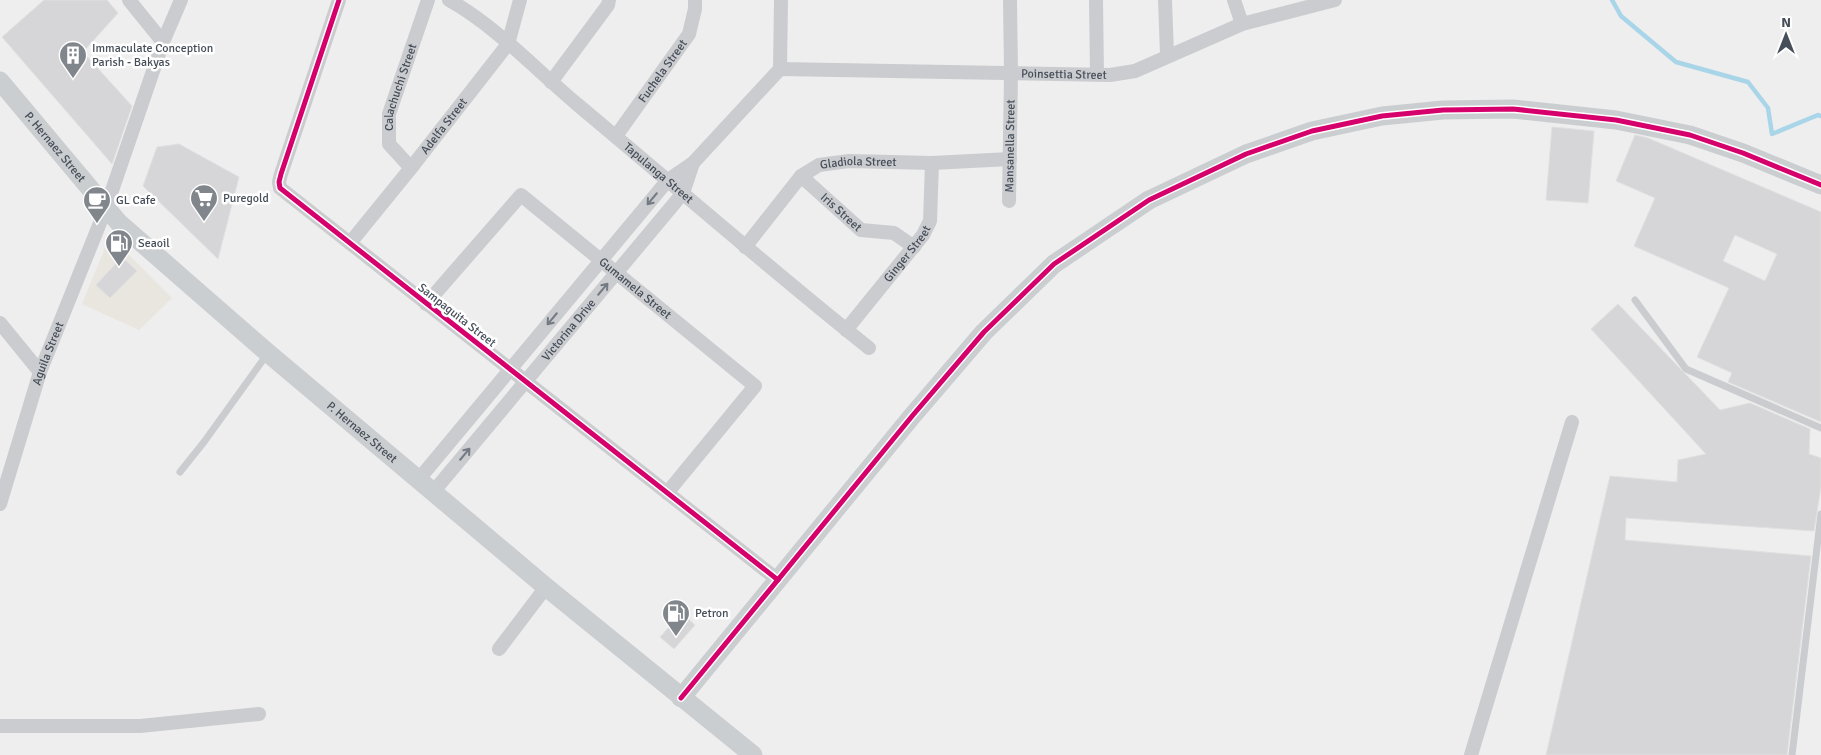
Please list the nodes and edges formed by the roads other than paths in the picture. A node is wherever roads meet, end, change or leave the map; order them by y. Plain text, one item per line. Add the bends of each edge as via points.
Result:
1 (129, 0) edge
2 (181, 0) edge
3 (339, 0) edge
4 (428, 0) edge
5 (449, 0) edge
6 (520, 0) edge
7 (609, 0) edge
8 (695, 0) edge
9 (781, 0) edge
10 (1010, 0) edge
11 (1096, 0) edge
12 (1165, 0) edge
13 (1234, 0) edge
14 (1334, 0) edge
15 (1242, 24) junction
16 (163, 42) junction
17 (508, 44) junction
18 (1167, 56) junction
19 (780, 69) junction
20 (1011, 73) junction
21 (1097, 74) junction
22 (0, 80) edge
23 (551, 82) junction
24 (616, 136) junction
25 (1010, 159) junction
26 (693, 163) junction
27 (932, 163) junction
28 (411, 168) junction
29 (801, 176) junction
30 (668, 180) junction
31 (1821, 185) edge
32 (683, 193) junction
33 (1009, 202) dead end
34 (106, 208) junction
35 (350, 243) junction
36 (745, 247) junction
37 (914, 247) junction
38 (601, 260) junction
39 (616, 273) junction
40 (1635, 300) dead end
41 (426, 304) junction
42 (0, 323) edge
43 (846, 330) junction
44 (869, 348) dead end
45 (268, 353) junction
46 (510, 370) junction
47 (40, 372) junction
48 (525, 382) junction
49 (1572, 422) dead end
50 (1821, 428) edge
51 (180, 472) dead end
52 (419, 479) junction
53 (434, 491) junction
54 (667, 493) junction
55 (0, 504) edge
56 (1821, 514) edge
57 (778, 580) junction
58 (546, 587) junction
59 (499, 648) dead end
60 (681, 698) junction
61 (259, 714) dead end
62 (0, 726) edge
63 (753, 755) edge
64 (1471, 755) edge
65 (1792, 755) edge

1 - 16 street
2 - 16 street, Aguila Street
3 - 35 street, Sampaguita Street via 279,182 280,188
4 - 28 street, Calachuchi Street via 389,114 389,144
5 - 17 street, Tapulanga Street
6 - 17 street, Adelfa Street
7 - 23 street
8 - 24 street, Fuchela Street via 689,34
9 - 19 street
10 - 20 street, Mansanella Street
11 - 21 street
12 - 18 street
13 - 15 street
14 - 15 street, Poinsettia Street
15 - 18 street, Poinsettia Street
16 - 34 street, Aguila Street
17 - 23 street, Tapulanga Street
17 - 28 street, Adelfa Street
18 - 21 street, Poinsettia Street via 1135,71
19 - 20 street, Poinsettia Street
19 - 26 street, Victorina Drive
20 - 21 street, Poinsettia Street
20 - 25 street, Mansanella Street
22 - 34 street, P. Hernaez Street
23 - 24 street, Tapulanga Street
24 - 30 street, Tapulanga Street
25 - 27 street, Gladiola Street
25 - 33 street, Mansanella Street
26 - 30 street, Victorina Drive
26 - 32 street, Victorina Drive
27 - 29 street, Gladiola Street via 849,161 819,165
27 - 37 street, Ginger Street via 930,221
28 - 35 street, Adelfa Street
29 - 36 street, Gladiola Street
29 - 37 street, Iris Street via 860,230 894,233
30 - 32 street, Tapulanga Street
30 -> 38 street, Victorina Drive
31 - 57 street via 1690,135 1616,120 1513,109 1443,110 1382,116 1312,131 1246,154 1149,200 1054,264 984,332
32 - 36 street, Tapulanga Street
32 - 39 street, Victorina Drive
34 - 45 street, P. Hernaez Street via 119,223
34 - 47 street, Aguila Street
35 - 41 street, Sampaguita Street
36 - 43 street, Tapulanga Street
37 - 43 street, Ginger Street
38 - 39 street, Gumamela Street
38 - 41 street, Gumamela Street via 522,195
38 -> 46 street, Victorina Drive
48 -> 39 street, Victorina Drive
39 - 54 street, Gumamela Street via 755,386
40 - 50 lane via 1686,369
41 - 46 street, Sampaguita Street
42 - 47 street
43 - 44 street, Tapulanga Street
45 - 51 lane
45 - 52 street, P. Hernaez Street
46 - 48 street, Sampaguita Street
46 - 52 street, Victorina Drive
47 - 55 street, Aguila Street
53 -> 48 street, Victorina Drive
48 - 54 street, Sampaguita Street
49 - 64 street
52 - 53 street, P. Hernaez Street
53 - 58 street, P. Hernaez Street
54 - 57 street, Sampaguita Street
56 - 65 lane
57 - 60 street
58 - 59 street
58 - 60 street, P. Hernaez Street
60 - 63 street, P. Hernaez Street
61 - 62 street via 140,726

